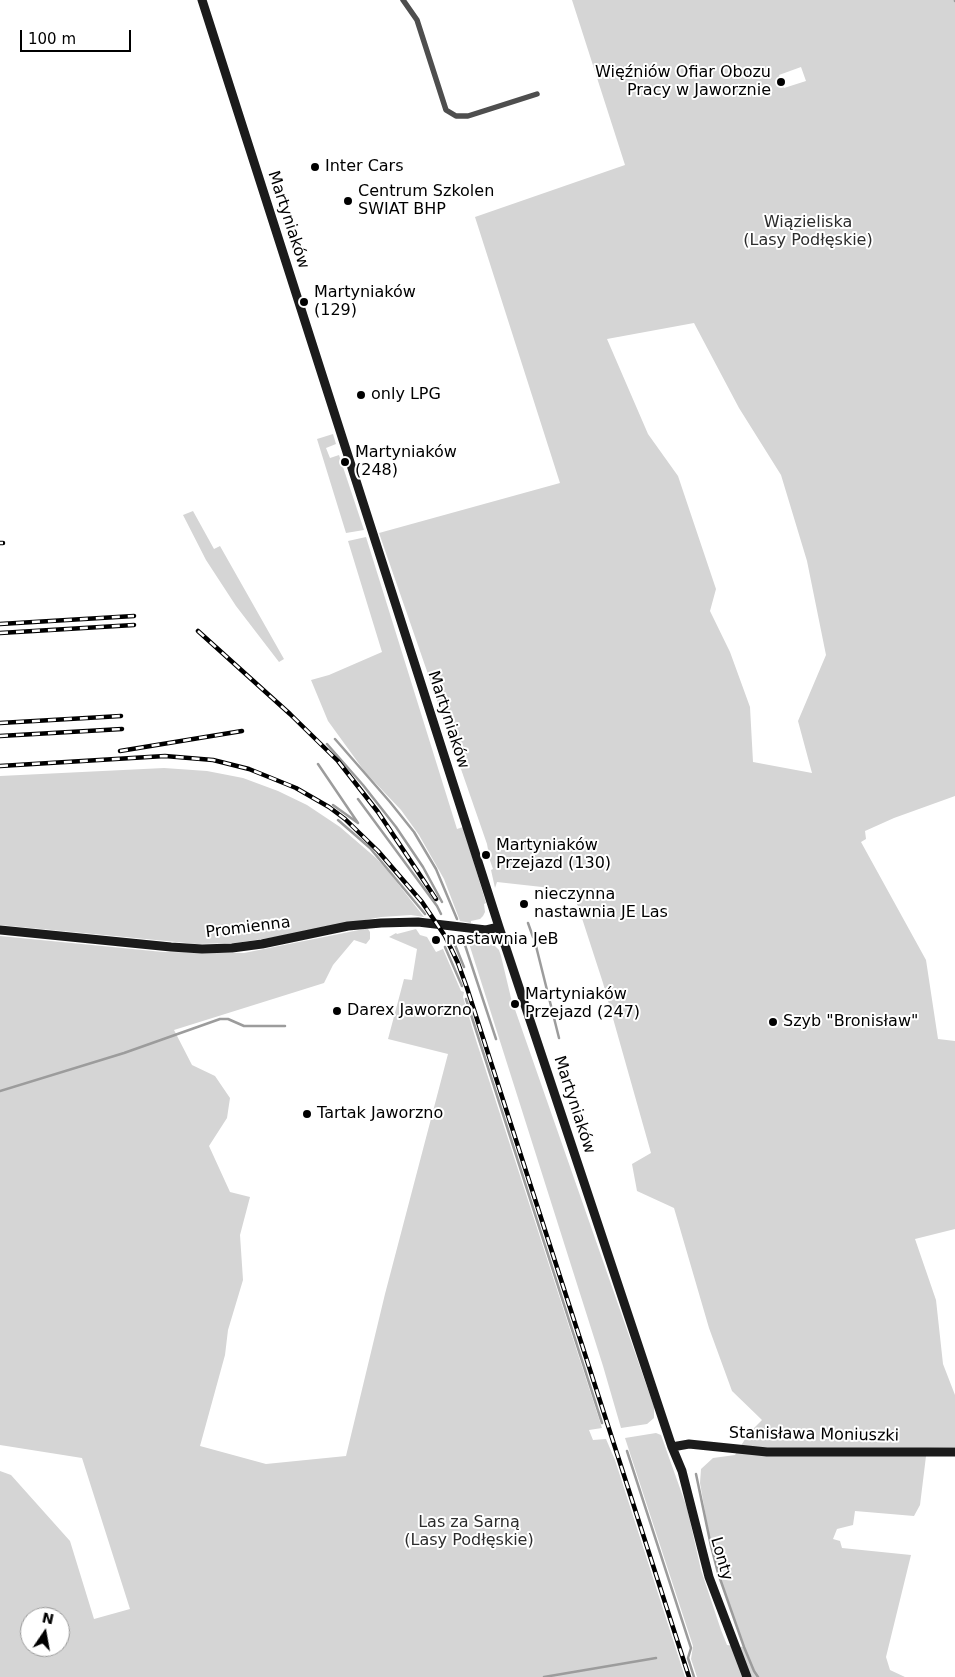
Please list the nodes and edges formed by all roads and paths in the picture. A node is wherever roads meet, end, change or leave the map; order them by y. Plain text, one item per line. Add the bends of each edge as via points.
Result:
1 (202, 0) edge
2 (403, 0) edge
3 (538, 94) dead end
4 (499, 927) junction
5 (0, 930) edge
6 (672, 1447) junction
7 (955, 1452) edge
8 (747, 1677) edge

1 - 4 main road, Martyniaków
2 - 3 street via 417,20 446,110 456,116 468,116
4 - 5 main road, Promienna via 486,930 418,922 381,922 262,944 202,949
4 - 6 main road, Martyniaków
6 - 7 main road, Stanisława Moniuszki via 689,1444 768,1452
6 - 8 main road, Lonty via 682,1471 709,1577

